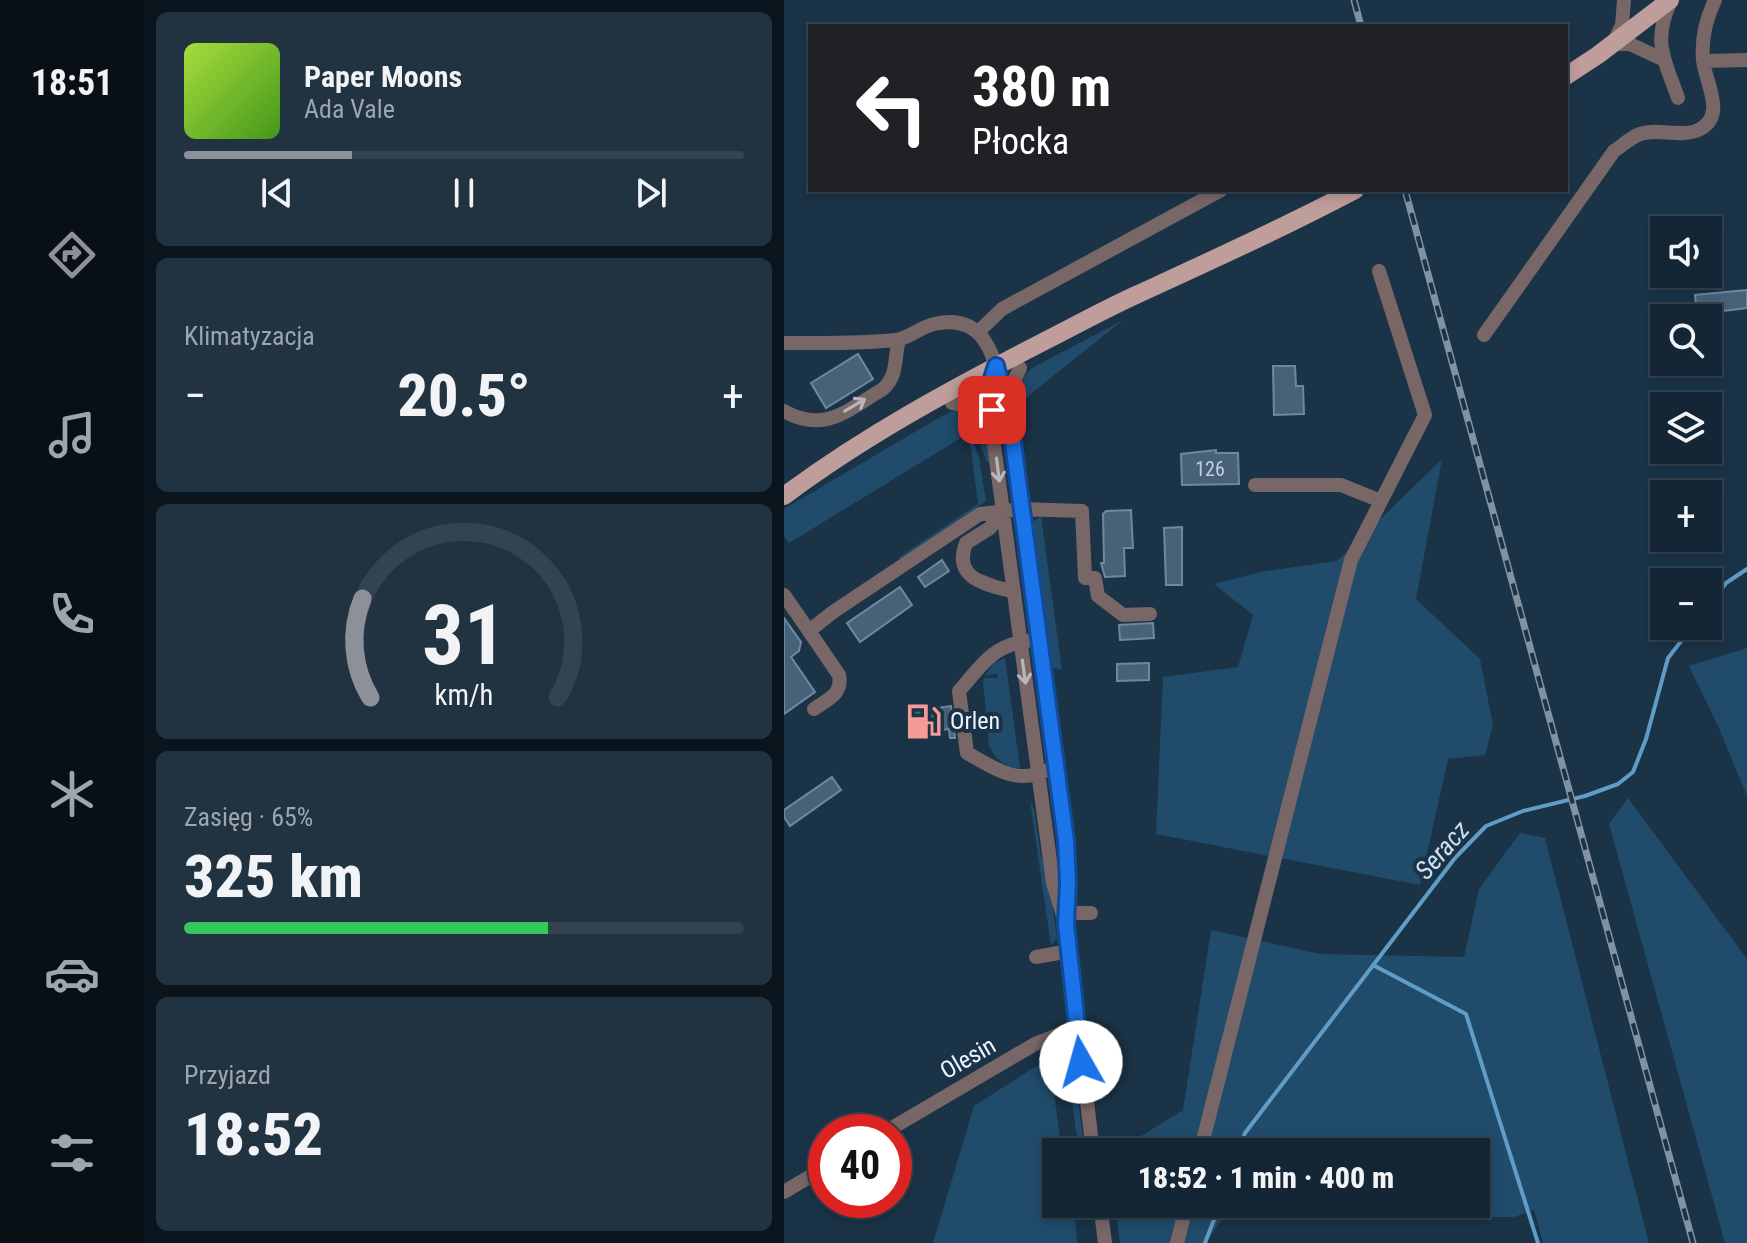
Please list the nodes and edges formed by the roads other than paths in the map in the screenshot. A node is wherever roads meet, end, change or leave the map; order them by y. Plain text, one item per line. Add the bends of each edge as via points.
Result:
1 (1624, 0) edge
2 (1671, 0) edge
3 (1715, 0) edge
4 (1613, 44) junction
5 (1662, 59) junction
6 (1747, 60) edge
7 (1703, 61) junction
8 (1568, 75) edge
9 (1678, 98) dead end
10 (1217, 192) edge
11 (1351, 192) edge
12 (1233, 252) junction
13 (1379, 271) dead end
14 (978, 332) junction
15 (1484, 335) dead end
16 (899, 340) junction
17 (784, 343) edge
18 (1020, 368) junction
19 (995, 376) junction
20 (952, 403) junction
21 (784, 411) edge
22 (1010, 420) junction
23 (992, 430) junction
24 (1255, 485) dead end
25 (784, 497) edge
26 (1381, 501) junction
27 (1021, 509) junction
28 (1003, 511) junction
29 (1014, 592) junction
30 (784, 595) edge
31 (1150, 614) dead end
32 (809, 631) junction
33 (1039, 640) junction
34 (1020, 642) junction
35 (814, 709) dead end
36 (1056, 766) junction
37 (1038, 775) junction
38 (1091, 913) dead end
39 (1065, 917) junction
40 (1069, 951) junction
41 (1036, 957) dead end
42 (1077, 1031) junction
43 (912, 1116) edge
44 (1091, 1138) edge
45 (1204, 1138) edge
46 (808, 1178) edge
47 (784, 1192) edge
48 (1102, 1218) edge
49 (1183, 1218) edge
50 (1105, 1243) edge
51 (1177, 1243) edge

1 - 4 street via 1622,25
2 - 4 main road
2 - 5 street via 1663,19
3 - 7 street via 1705,24
4 - 5 street via 1630,44
4 - 8 main road
5 - 9 street
6 - 7 street
7 - 15 street via 1713,93 1708,123 1695,131 1641,134 1614,151
10 - 14 street via 1002,309
11 - 12 main road
12 - 18 main road
12 - 19 main road via 1133,296
13 - 26 street via 1425,415
14 - 16 street via 947,322
14 - 19 street
16 - 17 street
21 -> 16 street via 823,422 883,389 894,373
18 - 19 main road
18 - 22 street via 1013,383
19 - 20 main road
19 - 22 street
19 - 23 street
19 - 25 main road via 873,436
20 - 23 street via 976,408
20 - 25 main road
22 - 27 street
23 -> 28 street
24 - 26 street via 1341,485
26 - 45 street via 1351,560
27 - 28 street
27 - 31 street via 1082,511 1085,578 1095,578 1098,596 1123,615
27 - 33 street
28 - 29 street
28 - 29 street via 990,528 966,543 961,558 970,576
28 - 32 street via 980,514
29 - 34 street
30 - 32 street
32 - 35 street via 841,683
33 - 34 street
33 - 36 street
34 -> 37 street
34 - 37 street via 994,651 959,691 967,753 1011,776
36 - 37 street
36 - 39 street via 1066,841
37 - 39 street via 1053,883
38 - 39 street
39 - 40 street
40 - 41 street
40 - 42 street
42 - 43 street, Olesin via 1035,1044
42 - 44 street
46 - 47 street
48 - 50 street
49 - 51 street

